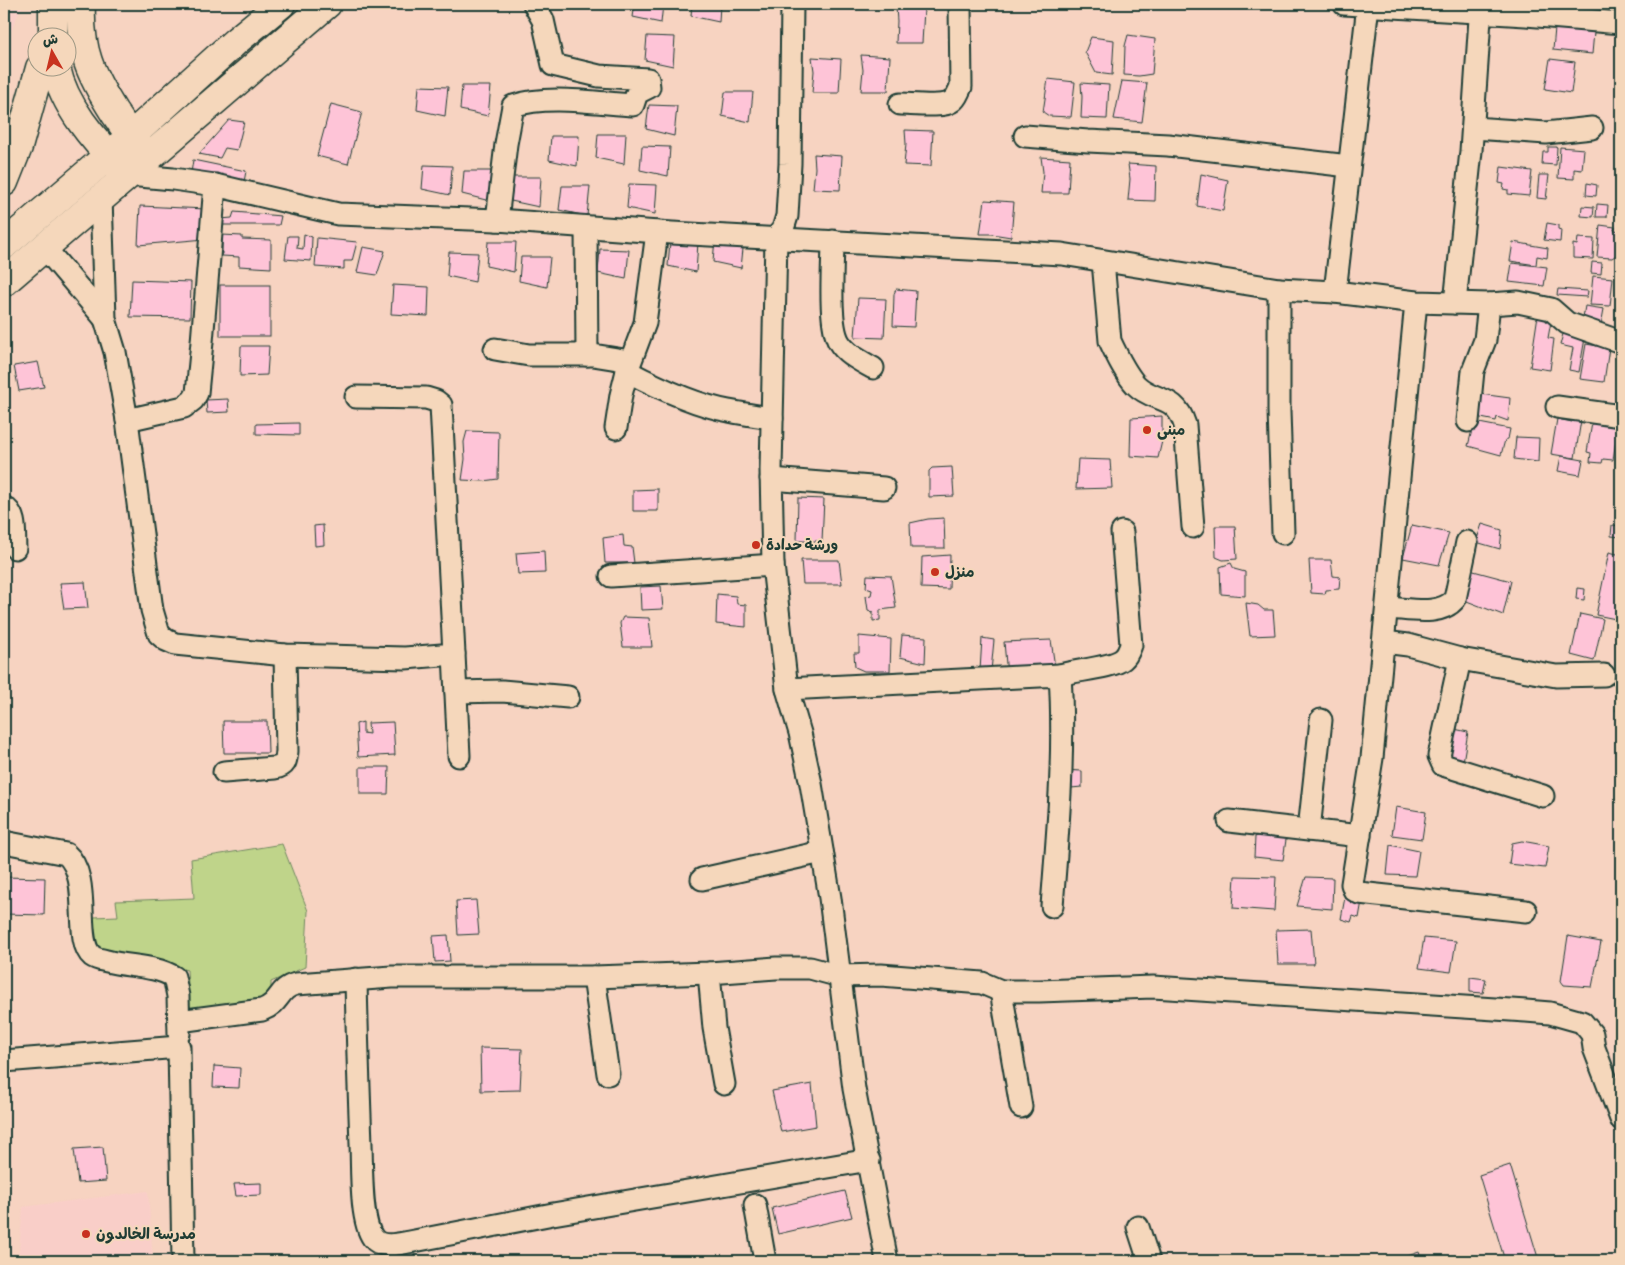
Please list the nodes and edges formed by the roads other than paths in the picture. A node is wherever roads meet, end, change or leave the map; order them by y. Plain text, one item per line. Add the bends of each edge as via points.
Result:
1 (81, 4) edge
2 (280, 4) edge
3 (327, 4) edge
4 (534, 4) edge
5 (792, 4) edge
6 (960, 4) edge
7 (1344, 4) edge
8 (1368, 5) junction
9 (1481, 8) edge
10 (1621, 23) edge
11 (37, 78) edge
12 (59, 78) edge
13 (900, 104) dead end
14 (1473, 128) junction
15 (1592, 128) dead end
16 (1025, 136) dead end
17 (130, 137) junction
18 (109, 155) junction
19 (150, 157) junction
20 (1349, 166) junction
21 (128, 175) junction
22 (173, 179) junction
23 (4, 182) edge
24 (215, 185) junction
25 (101, 197) junction
26 (497, 220) junction
27 (586, 228) junction
28 (657, 232) junction
29 (776, 238) junction
30 (833, 241) junction
31 (4, 245) edge
32 (44, 247) junction
33 (1103, 261) junction
34 (4, 282) edge
35 (1279, 289) junction
36 (1335, 292) junction
37 (1416, 302) junction
38 (1455, 303) junction
39 (1489, 304) junction
40 (105, 319) junction
41 (1621, 342) edge
42 (495, 349) dead end
43 (587, 355) junction
44 (629, 366) junction
45 (873, 368) dead end
46 (356, 397) dead end
47 (1557, 407) dead end
48 (1621, 416) edge
49 (772, 418) junction
50 (127, 420) junction
51 (1468, 421) dead end
52 (616, 428) dead end
53 (771, 479) junction
54 (884, 488) dead end
55 (4, 508) edge
56 (1193, 527) dead end
57 (1122, 532) dead end
58 (1283, 533) dead end
59 (1468, 542) dead end
60 (15, 548) dead end
61 (773, 565) junction
62 (611, 576) dead end
63 (1388, 608) junction
64 (1384, 642) junction
65 (454, 654) junction
66 (284, 655) junction
67 (1460, 659) junction
68 (1060, 675) junction
69 (1604, 675) dead end
70 (787, 689) junction
71 (456, 692) junction
72 (568, 697) dead end
73 (1320, 720) dead end
74 (459, 756) dead end
75 (224, 772) dead end
76 (1543, 796) dead end
77 (1229, 821) dead end
78 (1310, 830) junction
79 (1360, 836) junction
80 (4, 842) edge
81 (822, 852) junction
82 (702, 879) dead end
83 (1052, 906) dead end
84 (1526, 911) dead end
85 (709, 973) junction
86 (840, 976) junction
87 (594, 977) junction
88 (356, 979) junction
89 (1001, 990) junction
90 (179, 1021) junction
91 (179, 1047) junction
92 (4, 1061) edge
93 (608, 1074) dead end
94 (724, 1084) dead end
95 (1021, 1107) dead end
96 (1621, 1119) edge
97 (869, 1160) junction
98 (755, 1205) dead end
99 (1138, 1226) dead end
100 (183, 1261) edge
101 (765, 1261) edge
102 (887, 1261) edge
103 (1149, 1261) edge

1 - 17 main road via 83,48 92,75
2 - 17 main road
3 - 19 main road
4 - 26 street via 543,20 554,65 599,76 648,79 649,87 637,93 633,105 553,100 513,106
5 - 29 street via 788,207 783,229
6 - 13 street via 961,87 955,98 943,105
7 - 8 street
8 - 9 street
8 - 20 street
9 - 10 street
9 - 14 street
11 - 23 main road
12 - 18 main road via 71,105
14 - 15 street via 1546,133
14 - 38 street
16 - 20 street via 1168,145
17 - 18 main road
17 - 19 main road
18 - 21 main road
18 - 31 main road
19 - 21 main road
19 - 22 street
20 - 36 street
21 - 22 street
21 - 25 main road
22 - 24 street
24 - 26 street via 338,214
24 - 50 street via 197,393 184,407
25 - 32 main road
25 - 40 street
26 - 27 street
27 - 28 street
27 - 43 street
28 - 29 street
28 - 44 street via 645,324
29 - 30 street
29 - 49 street
30 - 33 street via 1062,254
30 - 45 street via 834,328 843,348
32 - 34 main road
32 - 40 street
33 - 35 street
33 - 56 street via 1110,341 1115,352 1137,386 1169,402 1182,414
35 - 36 street
35 - 58 street
36 - 37 street
37 - 38 street
37 - 63 street
38 - 39 street
39 - 41 street via 1518,302 1551,309 1567,323
39 - 51 street via 1485,340 1473,371
40 - 50 street via 115,352
42 - 43 street via 529,355
43 - 44 street
44 - 49 street via 664,389 702,403
44 - 52 street
46 - 65 street via 426,398 441,405
47 - 48 street
49 - 53 street
50 - 66 street via 152,610 159,634 175,644
53 - 54 street
53 - 61 street
55 - 60 street via 11,514
57 - 68 street via 1131,645 1127,655 1118,662
59 - 63 street via 1452,603 1437,610
61 - 62 street
61 - 70 street
63 - 64 street
64 - 67 street
64 - 79 street
65 - 66 street via 405,658
65 - 71 street
66 - 75 street via 285,763 275,768
67 - 69 street via 1556,676
67 - 76 street via 1439,756 1443,765
68 - 70 street
68 - 83 street via 1059,812
70 - 81 street via 800,732
71 - 72 street via 502,691
71 - 74 street
73 - 78 street
77 - 78 street
78 - 79 street
79 - 84 street via 1352,884 1359,893
80 - 90 street via 66,854 73,860 80,883 87,949 100,959 174,977
81 - 82 street
81 - 86 street
85 - 86 street via 810,968
85 - 87 street
85 - 94 street
86 - 89 street via 881,975 982,983
86 - 97 street via 854,1089
87 - 88 street
87 - 93 street
88 - 90 street via 296,984 284,988 274,1005 262,1010
88 - 97 street via 366,1221 374,1240 380,1244 409,1242
89 - 95 street
89 - 96 street via 1153,987 1565,1016 1582,1022 1592,1034 1594,1048
90 - 91 street
91 - 92 street
91 - 100 street
97 - 102 street
98 - 101 street
99 - 103 street

